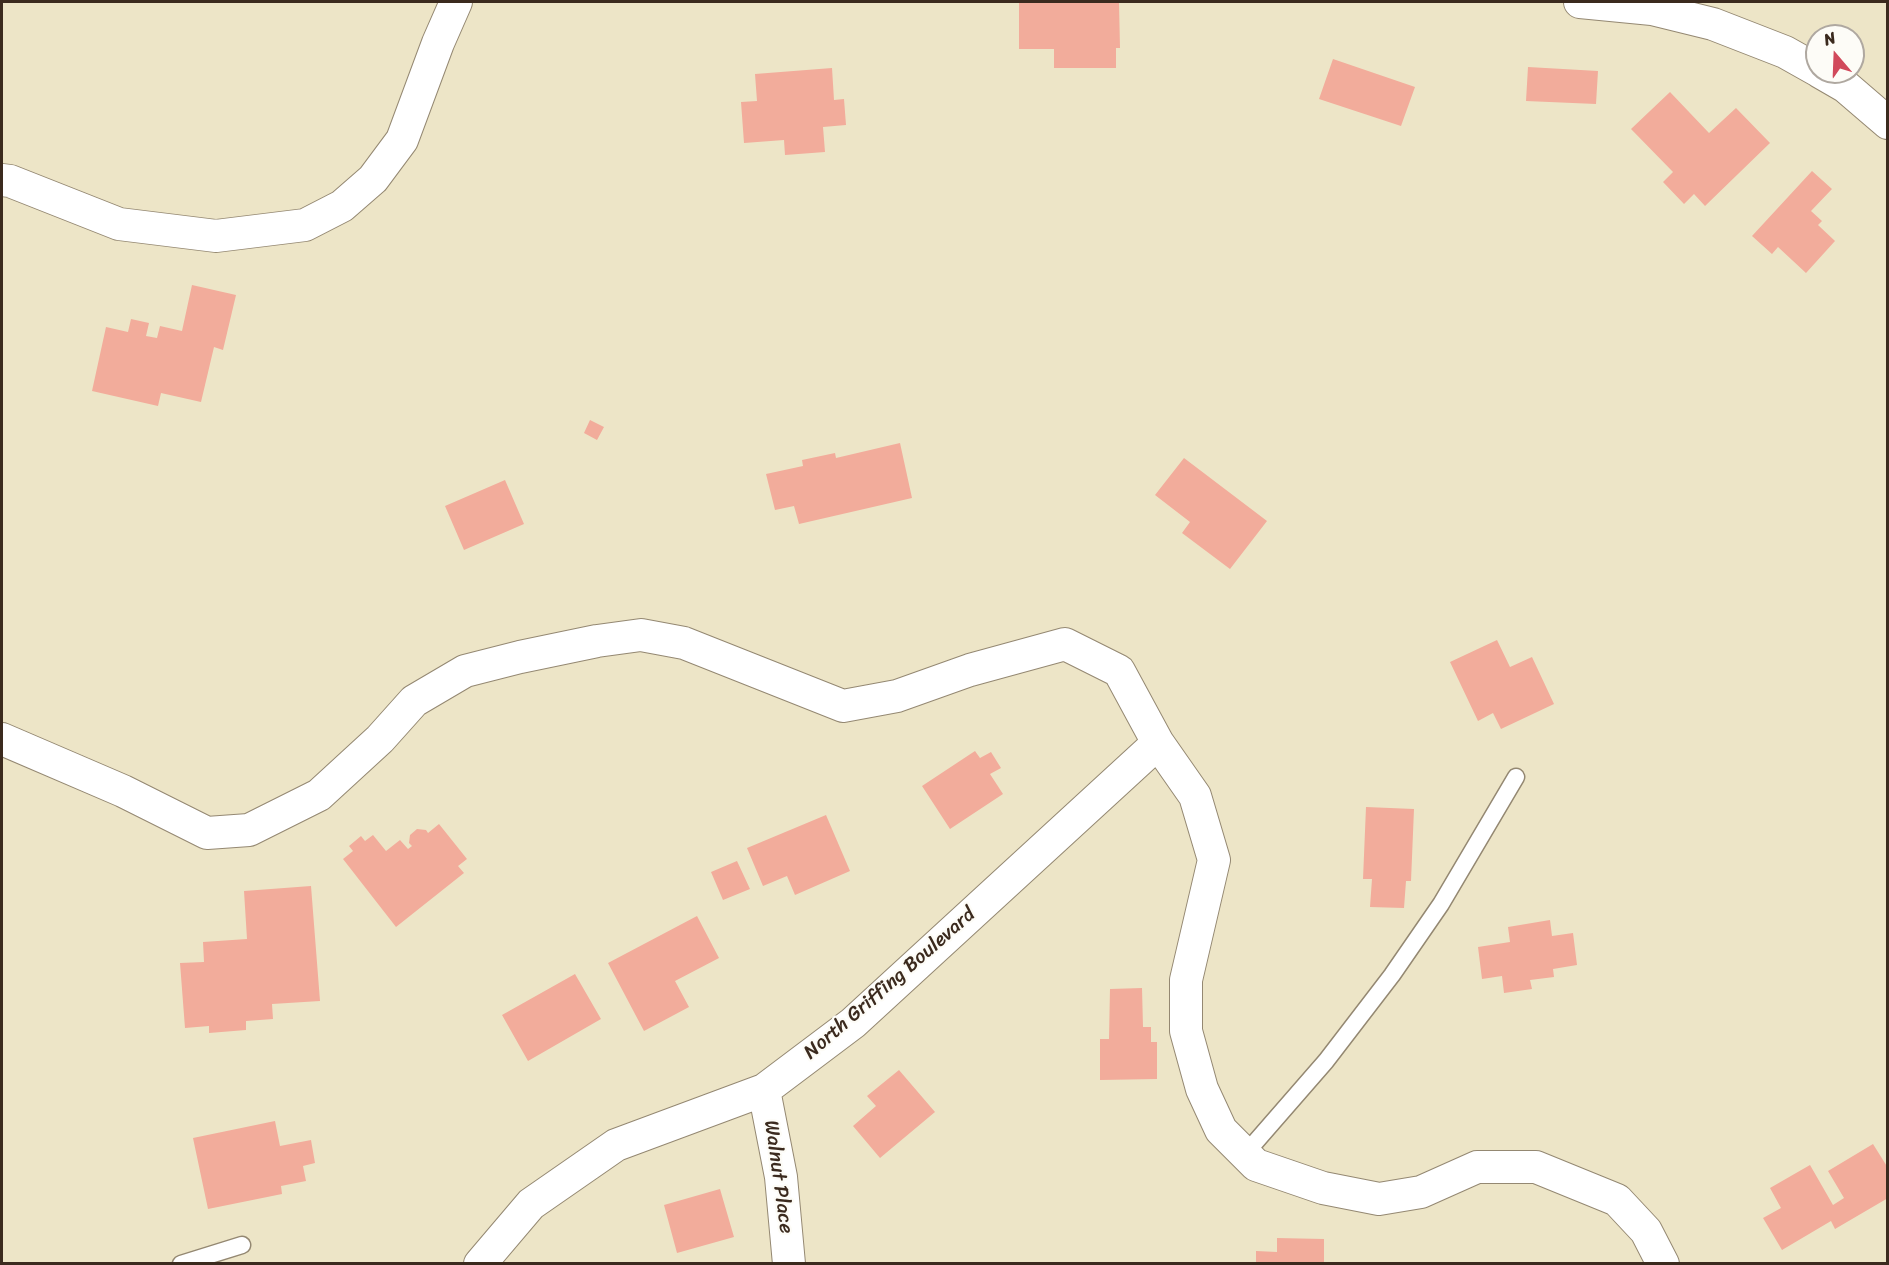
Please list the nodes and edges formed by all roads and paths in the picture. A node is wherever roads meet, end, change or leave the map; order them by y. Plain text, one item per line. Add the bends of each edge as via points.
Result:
1 (456, 2) edge
2 (1580, 2) edge
3 (1805, 64) edge
4 (1841, 84) edge
5 (1887, 123) edge
6 (2, 180) edge
7 (2, 739) edge
8 (1158, 742) junction
9 (1516, 777) dead end
10 (764, 1090) junction
11 (1245, 1154) junction
12 (242, 1245) dead end
13 (181, 1263) edge
14 (480, 1263) edge
15 (789, 1263) edge
16 (1663, 1263) edge

1 - 6 street via 402,140 373,179 342,206 305,225 216,236 119,224
2 - 3 street via 1652,9 1713,24
4 - 5 street
7 - 8 street via 123,791 207,833 249,831 319,795 380,739 414,701 465,671 641,635 684,643 843,706 897,696 970,670 1065,644 1119,671
8 - 10 street, North Griffing Boulevard via 853,1023
8 - 11 street via 1195,796 1214,860 1186,980 1186,1031 1202,1089 1221,1130
9 - 11 lane via 1392,975 1326,1061
10 - 14 street, North Griffing Boulevard via 616,1145 531,1204
10 - 15 street, Walnut Place via 781,1177
11 - 16 street via 1256,1165 1323,1188 1379,1199 1421,1192 1477,1167 1536,1167 1617,1200 1646,1231
12 - 13 lane

